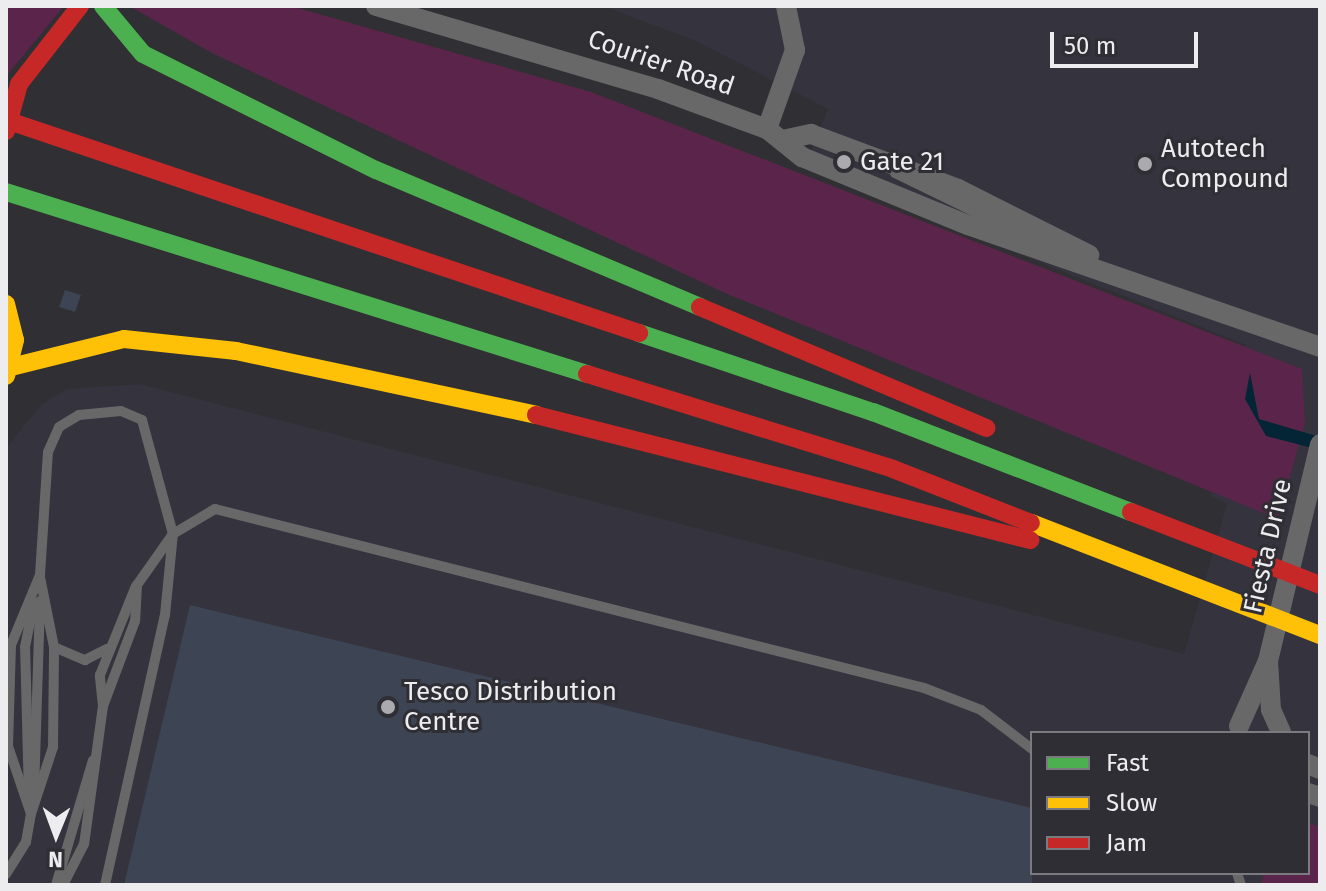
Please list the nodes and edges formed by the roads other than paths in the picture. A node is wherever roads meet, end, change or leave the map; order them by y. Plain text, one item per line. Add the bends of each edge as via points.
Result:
1 (80, 6) edge
2 (103, 6) edge
3 (376, 6) edge
4 (786, 6) edge
5 (6, 120) edge
6 (767, 129) junction
7 (6, 131) edge
8 (787, 139) junction
9 (870, 157) junction
10 (863, 182) junction
11 (6, 192) edge
12 (923, 192) junction
13 (1058, 246) junction
14 (6, 304) edge
15 (1320, 347) edge
16 (8, 372) edge
17 (1005, 436) dead end
18 (1032, 450) dead end
19 (1317, 454) edge
20 (1155, 515) junction
21 (173, 534) junction
22 (1137, 563) junction
23 (40, 575) junction
24 (137, 585) junction
25 (1320, 585) edge
26 (1320, 635) edge
27 (54, 647) junction
28 (109, 647) junction
29 (1268, 661) junction
30 (103, 706) junction
31 (1238, 730) edge
32 (1279, 731) edge
33 (1281, 731) edge
34 (1030, 747) edge
35 (93, 760) junction
36 (31, 814) junction
37 (6, 874) edge
38 (56, 885) edge
39 (63, 885) edge
40 (105, 885) edge

1 - 7 main road via 19,84
2 - 17 main road via 143,54 376,170
3 - 6 street, Courier Road via 531,46
4 - 6 street via 795,50
5 - 20 main road via 573,308
6 - 8 street, Courier Road
8 - 9 street, Courier Road via 811,134
8 - 10 street, Courier Road via 802,157
9 - 12 lane
9 - 13 street, Courier Road
10 - 12 lane
10 - 13 street, Courier Road
11 - 22 main road via 637,384 893,469
12 - 13 lane
13 - 15 street, Courier Road
14 - 16 main road via 15,340
16 - 22 main road via 124,339 236,351 510,408
18 - 20 main road
19 - 29 street, Fiesta Drive
20 - 25 main road
21 - 23 lane via 142,420 91,409 53,437
21 - 24 lane
21 - 34 lane via 203,512 237,511 924,688 981,710
21 - 40 lane via 165,615
22 - 26 main road
23 - 27 lane
23 - 36 lane via 25,647
23 - 36 lane via 11,645 8,746
24 - 28 lane
24 - 30 lane via 135,621
27 - 28 lane via 85,660
27 - 36 lane via 53,747
28 - 30 lane via 100,675
29 - 31 street, Fiesta Drive
29 - 33 street, Fiesta Drive via 1271,710
30 - 35 lane
31 - 32 street via 1265,722
35 - 38 lane
35 - 39 lane via 96,781 86,838 78,866
36 - 37 lane via 26,842

